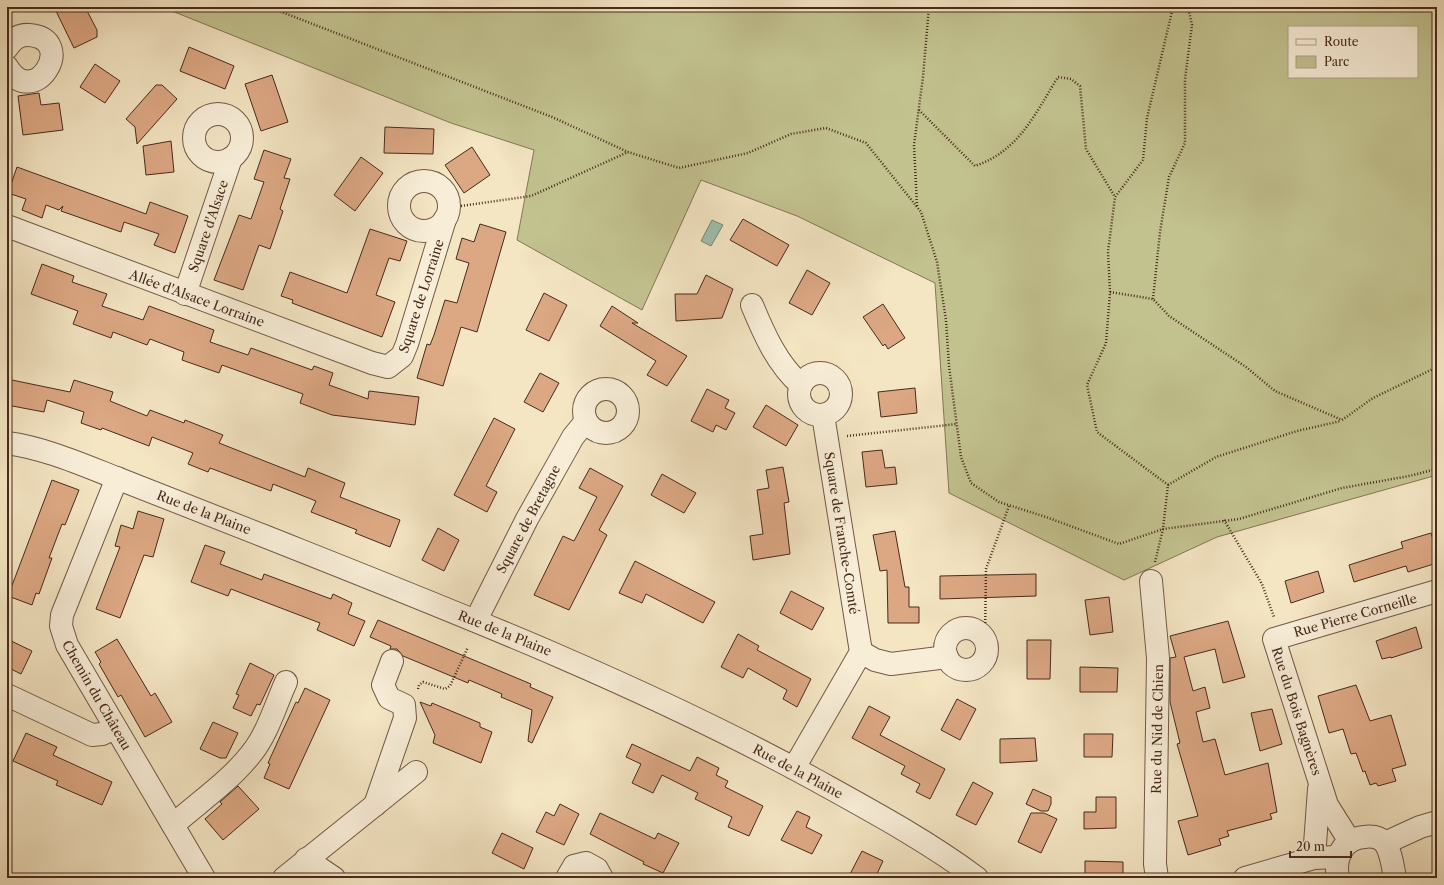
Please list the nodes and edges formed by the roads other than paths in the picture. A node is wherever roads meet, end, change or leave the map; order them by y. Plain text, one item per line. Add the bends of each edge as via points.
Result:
1 (11, 38) edge
2 (7, 67) edge
3 (231, 158) dead end
4 (447, 213) road end
5 (7, 226) edge
6 (185, 294) junction
7 (752, 305) dead end
8 (388, 367) joint
9 (801, 385) junction
10 (823, 415) junction
11 (586, 421) dead end
12 (7, 443) edge
13 (117, 478) junction
14 (1151, 581) road end
15 (1437, 591) edge
16 (476, 620) junction
17 (1274, 630) joint
18 (861, 652) junction
19 (947, 657) junction
20 (392, 661) dead end
21 (286, 682) dead end
22 (7, 695) edge
23 (115, 728) junction
24 (794, 768) junction
25 (416, 772) dead end
26 (1320, 784) junction
27 (375, 805) junction
28 (1437, 822) edge
29 (173, 824) junction
30 (1385, 843) junction
31 (1314, 858) junction
32 (1342, 858) edge
33 (306, 859) junction
34 (204, 878) edge
35 (284, 878) edge
36 (334, 878) edge
37 (567, 878) edge
38 (602, 878) edge
39 (977, 878) edge
40 (1157, 878) edge
41 (1245, 878) edge
42 (1395, 878) edge

1 - 2 street via 25,34 34,35 44,40 52,58 46,73 32,80 16,78
3 - 6 street, Square d'Alsace
4 - 8 street, Square de Lorraine via 407,344 402,356
5 - 6 street, Allée d'Alsace Lorraine
6 - 8 street, Allée d'Alsace Lorraine
7 - 9 street via 767,340 781,362
9 - 10 street via 798,394 800,403 806,410
9 - 10 street via 813,374 822,373 836,381 840,389 837,406
10 - 18 street, Square de Franche-Comté
11 - 16 street, Square de Bretagne via 573,437 527,519
12 - 13 street, Rue de la Plaine via 40,451
13 - 16 street, Rue de la Plaine
13 - 23 street, Chemin du Château via 62,615 61,626 67,645
14 - 40 street, Rue du Nid de Chien via 1158,658 1155,864
15 - 17 street, Rue Pierre Corneille
16 - 24 street, Rue de la Plaine via 638,690
17 - 26 street, Rue du Bois Bagnères
18 - 19 street via 875,660 891,664
18 - 24 street
19 - 19 street via 946,643 954,631 974,629 985,638 988,651 986,658 976,668 962,670
20 - 27 street via 383,685 389,698 404,705 405,718
21 - 29 street via 252,753 240,767
22 - 23 street via 92,735
23 - 29 street, Chemin du Château
24 - 39 street, Rue de la Plaine via 903,829
25 - 27 street
26 - 31 street, Rue du Bois Bagnères
26 - 32 street, Rue du Bois Bagnères
27 - 33 street
28 - 30 street
29 - 34 street, Chemin du Château
30 - 32 street via 1368,836
30 - 42 street
31 - 32 street
31 - 41 street
33 - 35 street
33 - 36 street
37 - 38 street via 574,866 586,863 597,869

